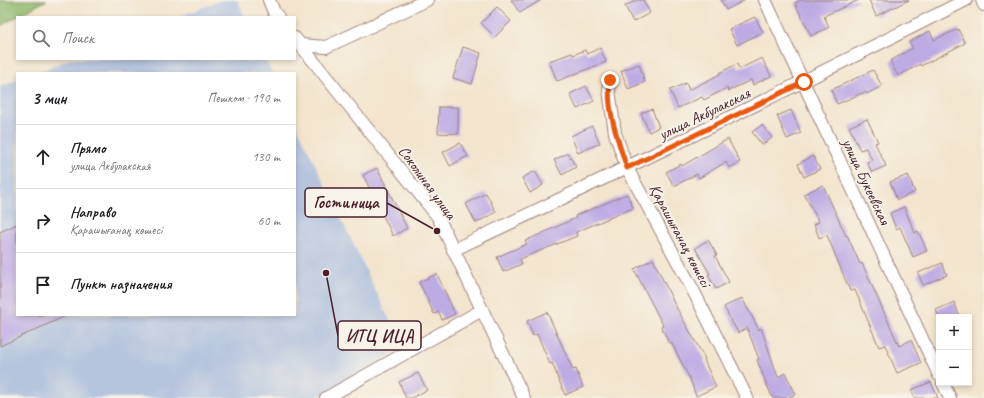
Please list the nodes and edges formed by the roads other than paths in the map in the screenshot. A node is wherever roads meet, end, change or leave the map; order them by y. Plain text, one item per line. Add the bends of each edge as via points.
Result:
1 (269, 0) edge
2 (427, 0) edge
3 (765, 0) edge
4 (966, 0) edge
5 (982, 0) edge
6 (984, 5) edge
7 (277, 16) edge
8 (298, 42) edge
9 (610, 80) dead end
10 (804, 82) junction
11 (627, 168) junction
12 (453, 250) junction
13 (482, 310) junction
14 (936, 368) edge
15 (944, 386) edge
16 (326, 398) edge
17 (524, 398) edge
18 (747, 398) edge
19 (950, 398) edge

1 - 7 street
2 - 8 street, Соколиная улица via 326,47
3 - 10 street, улица Букеевская
4 - 10 street, улица Акбулакская
5 - 6 street
8 - 12 street, Соколиная улица via 438,217
9 - 11 street, Қарашығанақ көшесі via 608,90 615,133
10 - 11 street, улица Акбулакская
10 - 14 street, улица Букеевская
11 - 12 street, улица Акбулакская
11 - 18 street, Қарашығанақ көшесі via 692,288
12 - 13 street, Соколиная улица
13 - 16 street
13 - 17 street, Соколиная улица
15 - 19 street

